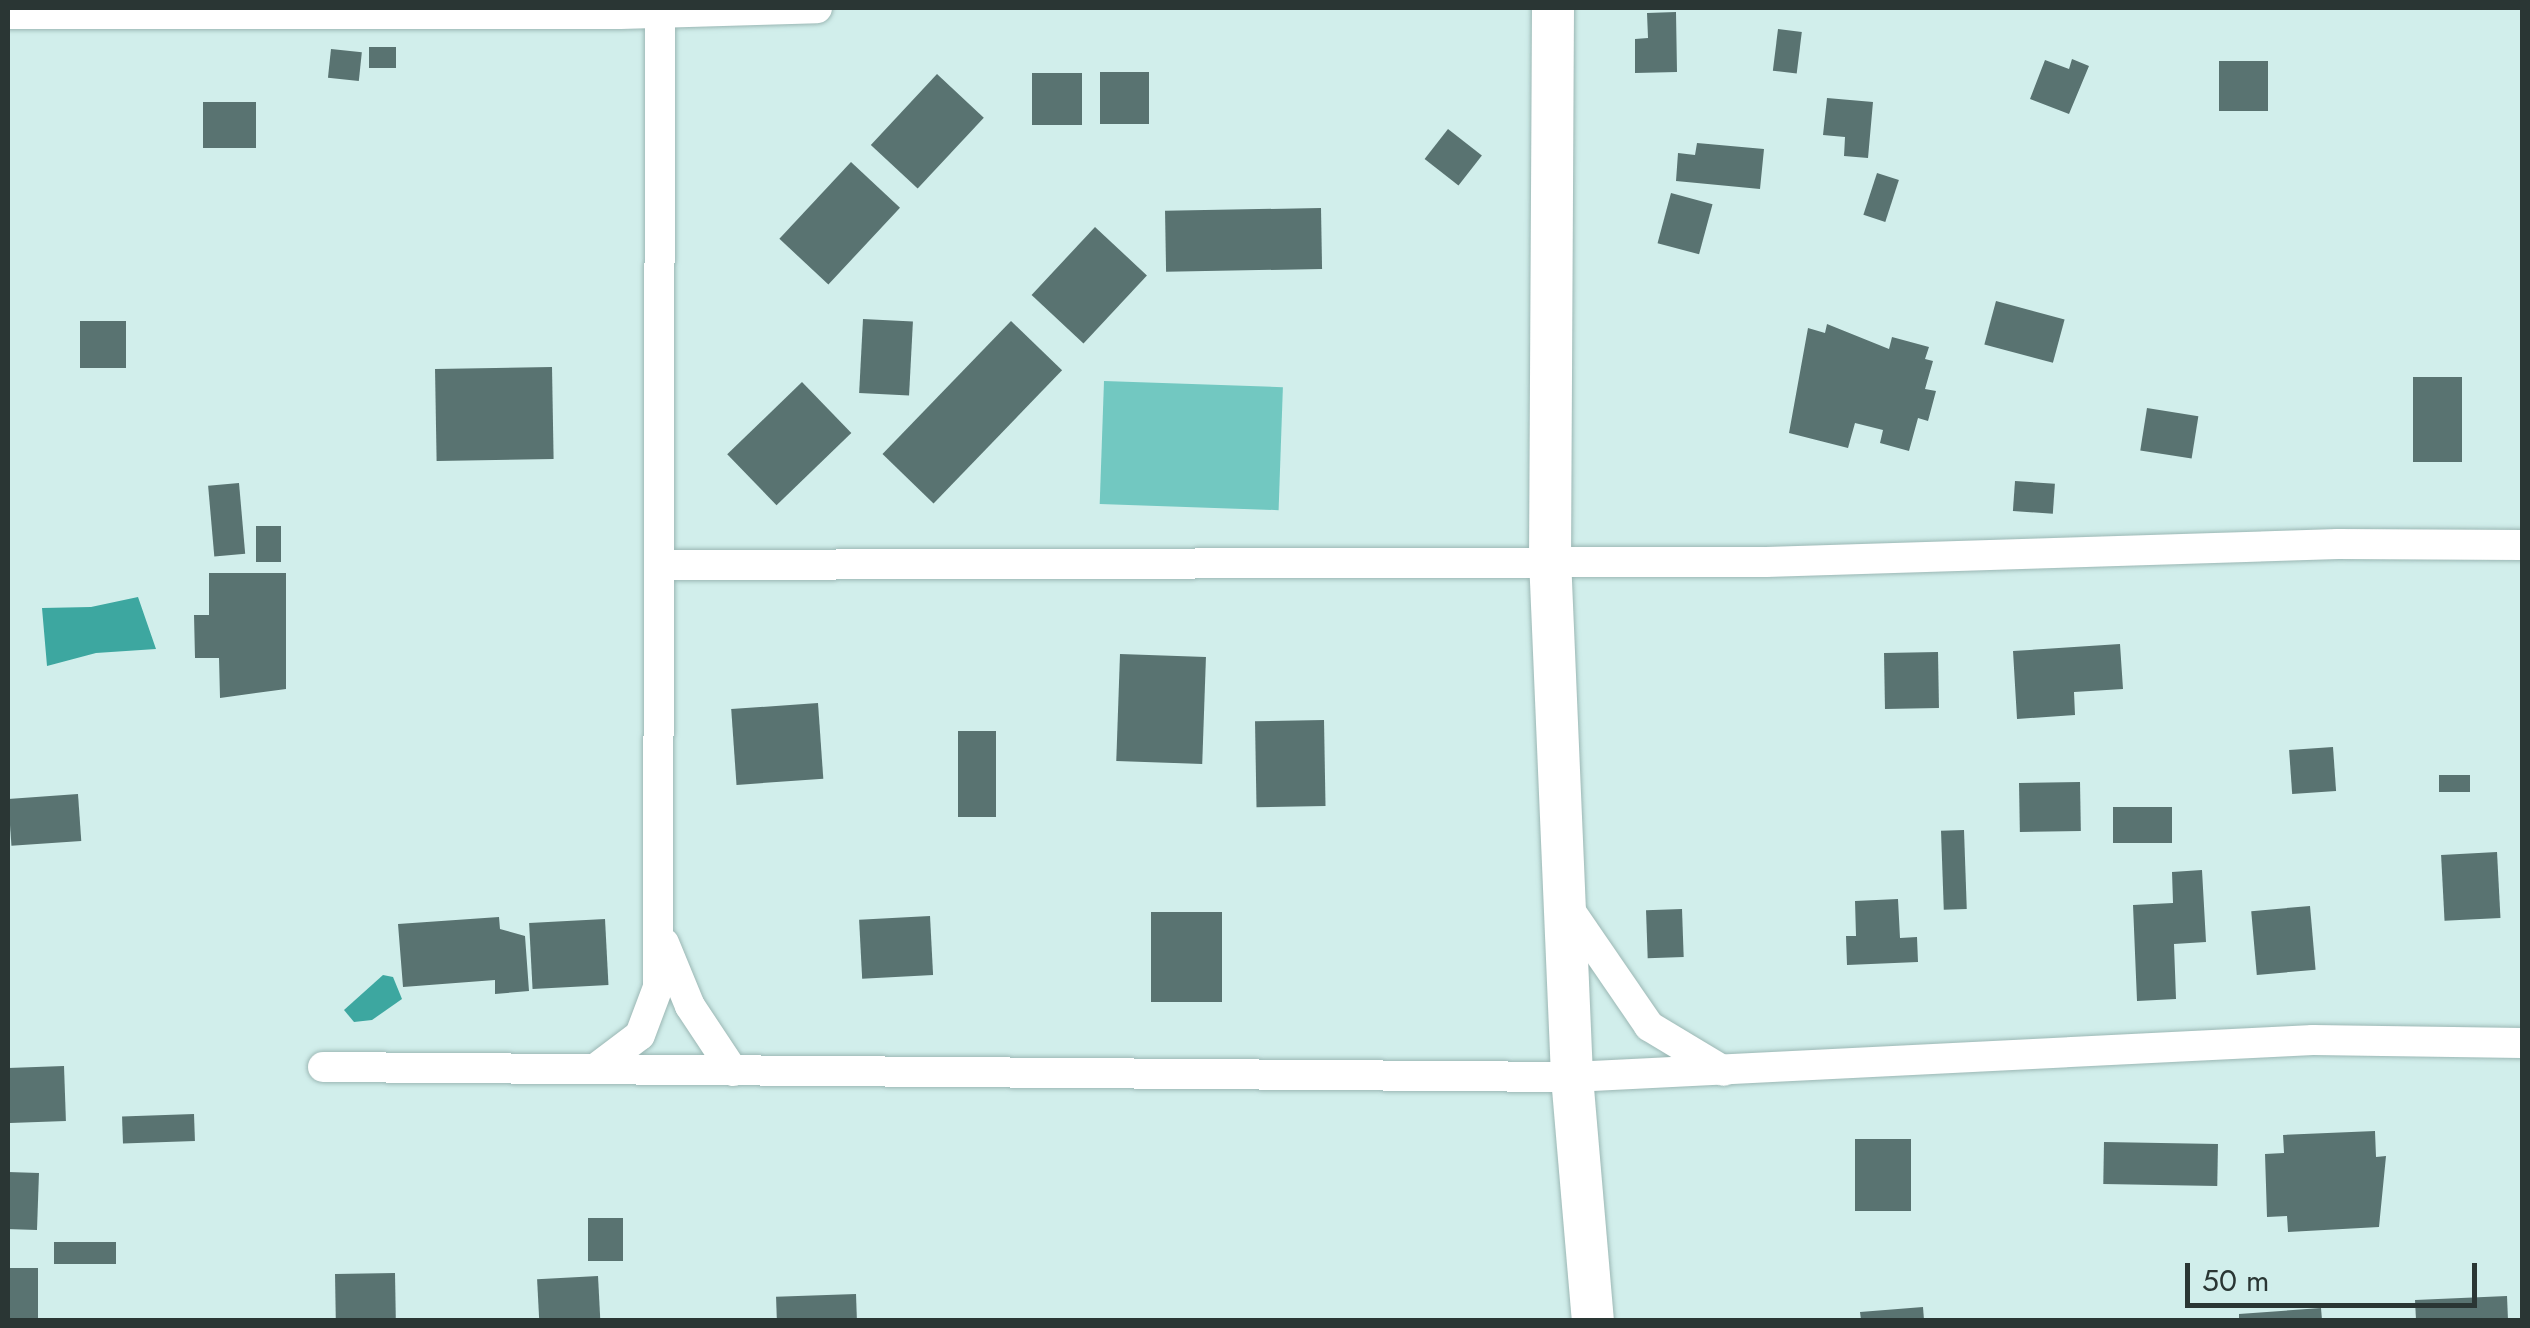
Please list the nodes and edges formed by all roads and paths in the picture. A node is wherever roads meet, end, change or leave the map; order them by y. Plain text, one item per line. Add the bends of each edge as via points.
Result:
1 (817, 8) edge
2 (1554, 8) edge
3 (660, 10) edge
4 (8, 14) edge
5 (2522, 545) edge
6 (1550, 558) junction
7 (660, 565) junction
8 (1569, 909) junction
9 (660, 936) junction
10 (2522, 1042) edge
11 (323, 1068) dead end
12 (595, 1069) junction
13 (733, 1071) junction
14 (1726, 1072) junction
15 (1572, 1077) junction
16 (1593, 1320) edge

1 - 3 street
2 - 6 street
3 - 4 street
3 - 7 street
5 - 6 street via 2338,544 1766,562
6 - 7 street
6 - 8 street
7 - 9 street
8 - 14 street via 1649,1026
8 - 15 street
9 - 12 street via 658,988 640,1035
9 - 13 street via 690,1006
10 - 14 street via 2312,1040
11 - 12 street
12 - 13 street
13 - 15 street
14 - 15 street
15 - 16 street

